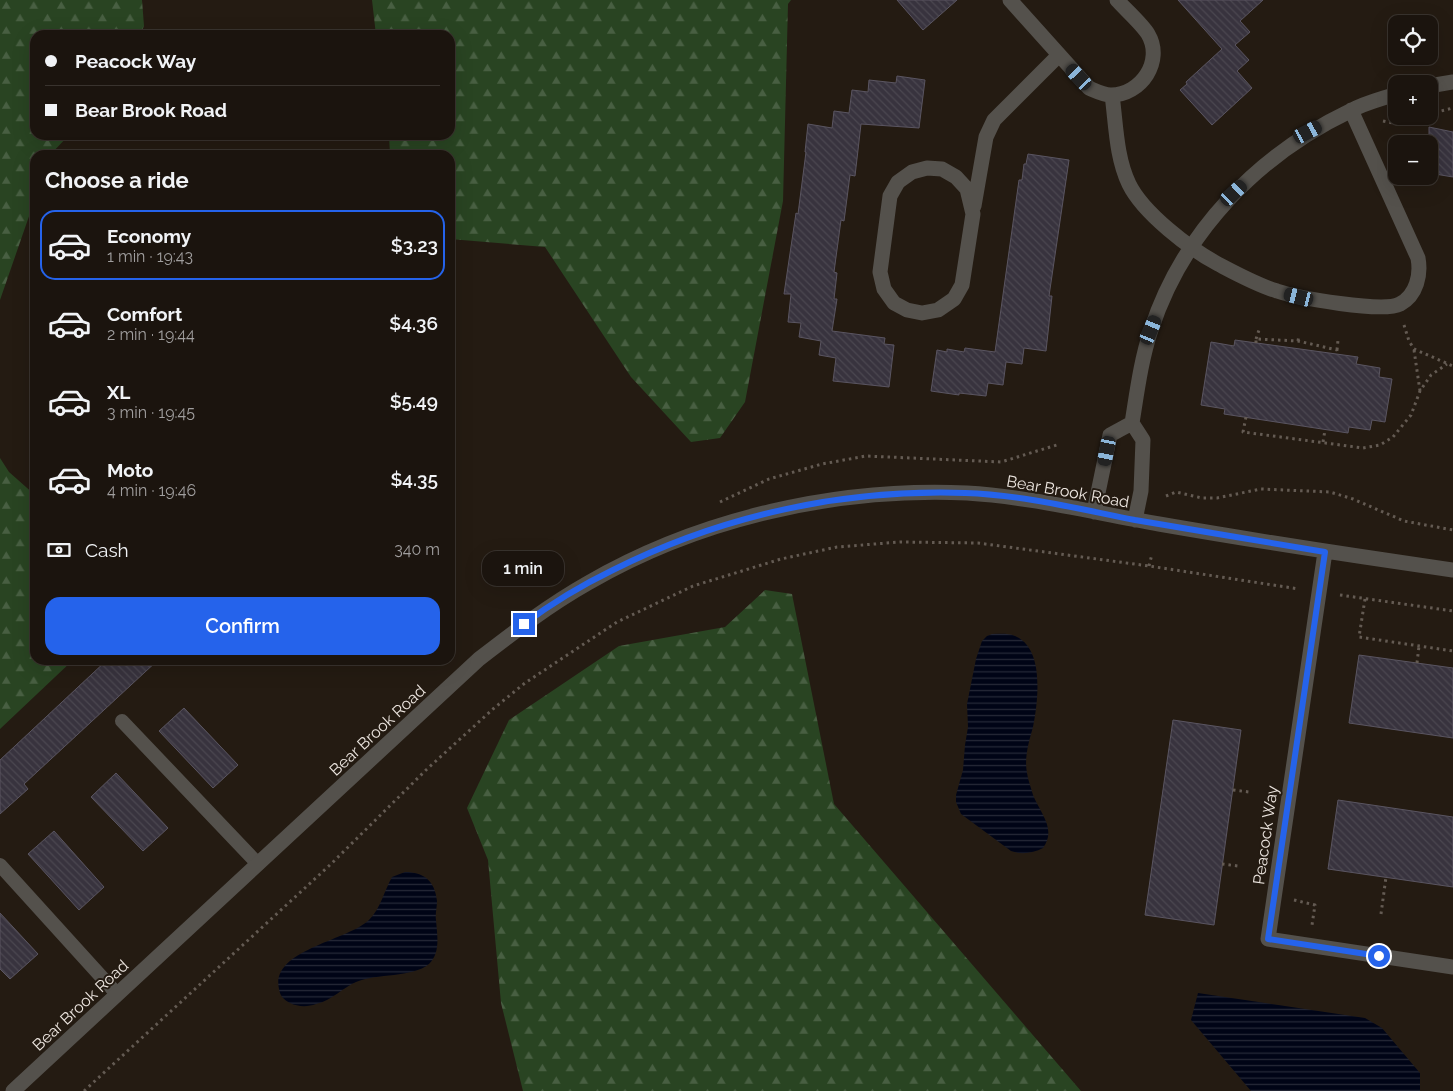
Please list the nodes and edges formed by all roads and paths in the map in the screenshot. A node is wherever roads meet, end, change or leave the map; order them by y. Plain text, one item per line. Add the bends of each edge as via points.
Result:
1 (1010, 0) edge
2 (1117, 0) edge
3 (1058, 55) junction
4 (1453, 82) edge
5 (1438, 84) edge
6 (1112, 95) junction
7 (1388, 97) edge
8 (1453, 108) edge
9 (1351, 110) junction
10 (1438, 112) edge
11 (1382, 121) dead end
12 (1388, 122) edge
13 (973, 214) junction
14 (1191, 247) junction
15 (1403, 320) dead end
16 (1260, 327) dead end
17 (1299, 335) dead end
18 (1338, 340) dead end
19 (1298, 341) junction
20 (1414, 349) junction
21 (1447, 364) junction
22 (1453, 366) edge
23 (1420, 391) junction
24 (1246, 417) dead end
25 (1132, 423) junction
26 (1325, 430) dead end
27 (1324, 442) junction
28 (1060, 444) dead end
29 (1166, 496) dead end
30 (717, 503) dead end
31 (1094, 512) junction
32 (1134, 520) junction
33 (1453, 530) edge
34 (1325, 552) junction
35 (1152, 554) dead end
36 (1149, 566) junction
37 (1453, 570) edge
38 (1319, 592) junction
39 (1364, 599) junction
40 (1453, 611) edge
41 (1419, 646) junction
42 (1453, 651) edge
43 (1417, 663) dead end
44 (122, 721) dead end
45 (1233, 790) dead end
46 (1249, 792) dead end
47 (258, 864) junction
48 (1222, 864) dead end
49 (0, 865) edge
50 (1238, 866) dead end
51 (1386, 877) dead end
52 (1294, 900) dead end
53 (1381, 914) dead end
54 (1312, 926) dead end
55 (1453, 967) edge
56 (117, 994) junction
57 (13, 1091) edge
58 (84, 1091) edge

1 - 3 street
2 - 6 street via 1148,34 1153,51 1151,67 1143,81 1129,92
3 - 6 street via 1090,88
3 - 13 street via 994,120 986,137
4 - 5 street
6 - 14 street via 1121,161 1130,185 1146,209
7 - 9 street
8 - 10 path
9 - 14 street via 1308,132 1271,158 1234,193
9 - 14 street via 1418,258 1418,280 1414,290 1401,304 1365,306 1276,291 1217,264
11 - 12 path
13 - 13 street via 962,285 954,299 938,310 922,313 894,303 884,289 880,272 890,196 898,182 912,172 942,169 967,189
14 - 25 street via 1168,288 1151,330
15 - 20 path
16 - 19 path via 1256,341
17 - 19 path
18 - 19 path via 1336,352
20 - 21 path
20 - 23 path
21 - 22 path
21 - 23 path via 1431,375
23 - 27 path via 1411,415 1393,437 1380,445 1363,448
24 - 27 path via 1243,432
25 - 31 street via 1110,434
25 - 32 street via 1143,440 1141,491
26 - 27 path
28 - 30 path via 1001,462 866,456 769,479
29 - 33 path via 1176,492 1217,498 1261,489 1330,492 1404,521
31 - 32 street, Bear Brook Road
31 - 47 street, Bear Brook Road via 1025,499 966,493 893,493 772,511 713,528 644,554 538,614 479,659
32 - 34 street, Bear Brook Road
34 - 37 street, Bear Brook Road
34 - 38 street, Peacock Way
35 - 36 path
36 - 38 path
36 - 58 path via 978,543 900,542 837,547 780,559 694,586 618,622 525,683 493,709 331,864
38 - 39 path
38 - 55 street, Peacock Way via 1268,939
39 - 40 path
39 - 41 path via 1359,637
41 - 42 path
41 - 43 path
44 - 47 lane
45 - 46 path
47 - 56 street, Bear Brook Road
48 - 50 path
49 - 56 lane
51 - 53 path
52 - 54 path via 1315,905
56 - 57 street, Bear Brook Road

